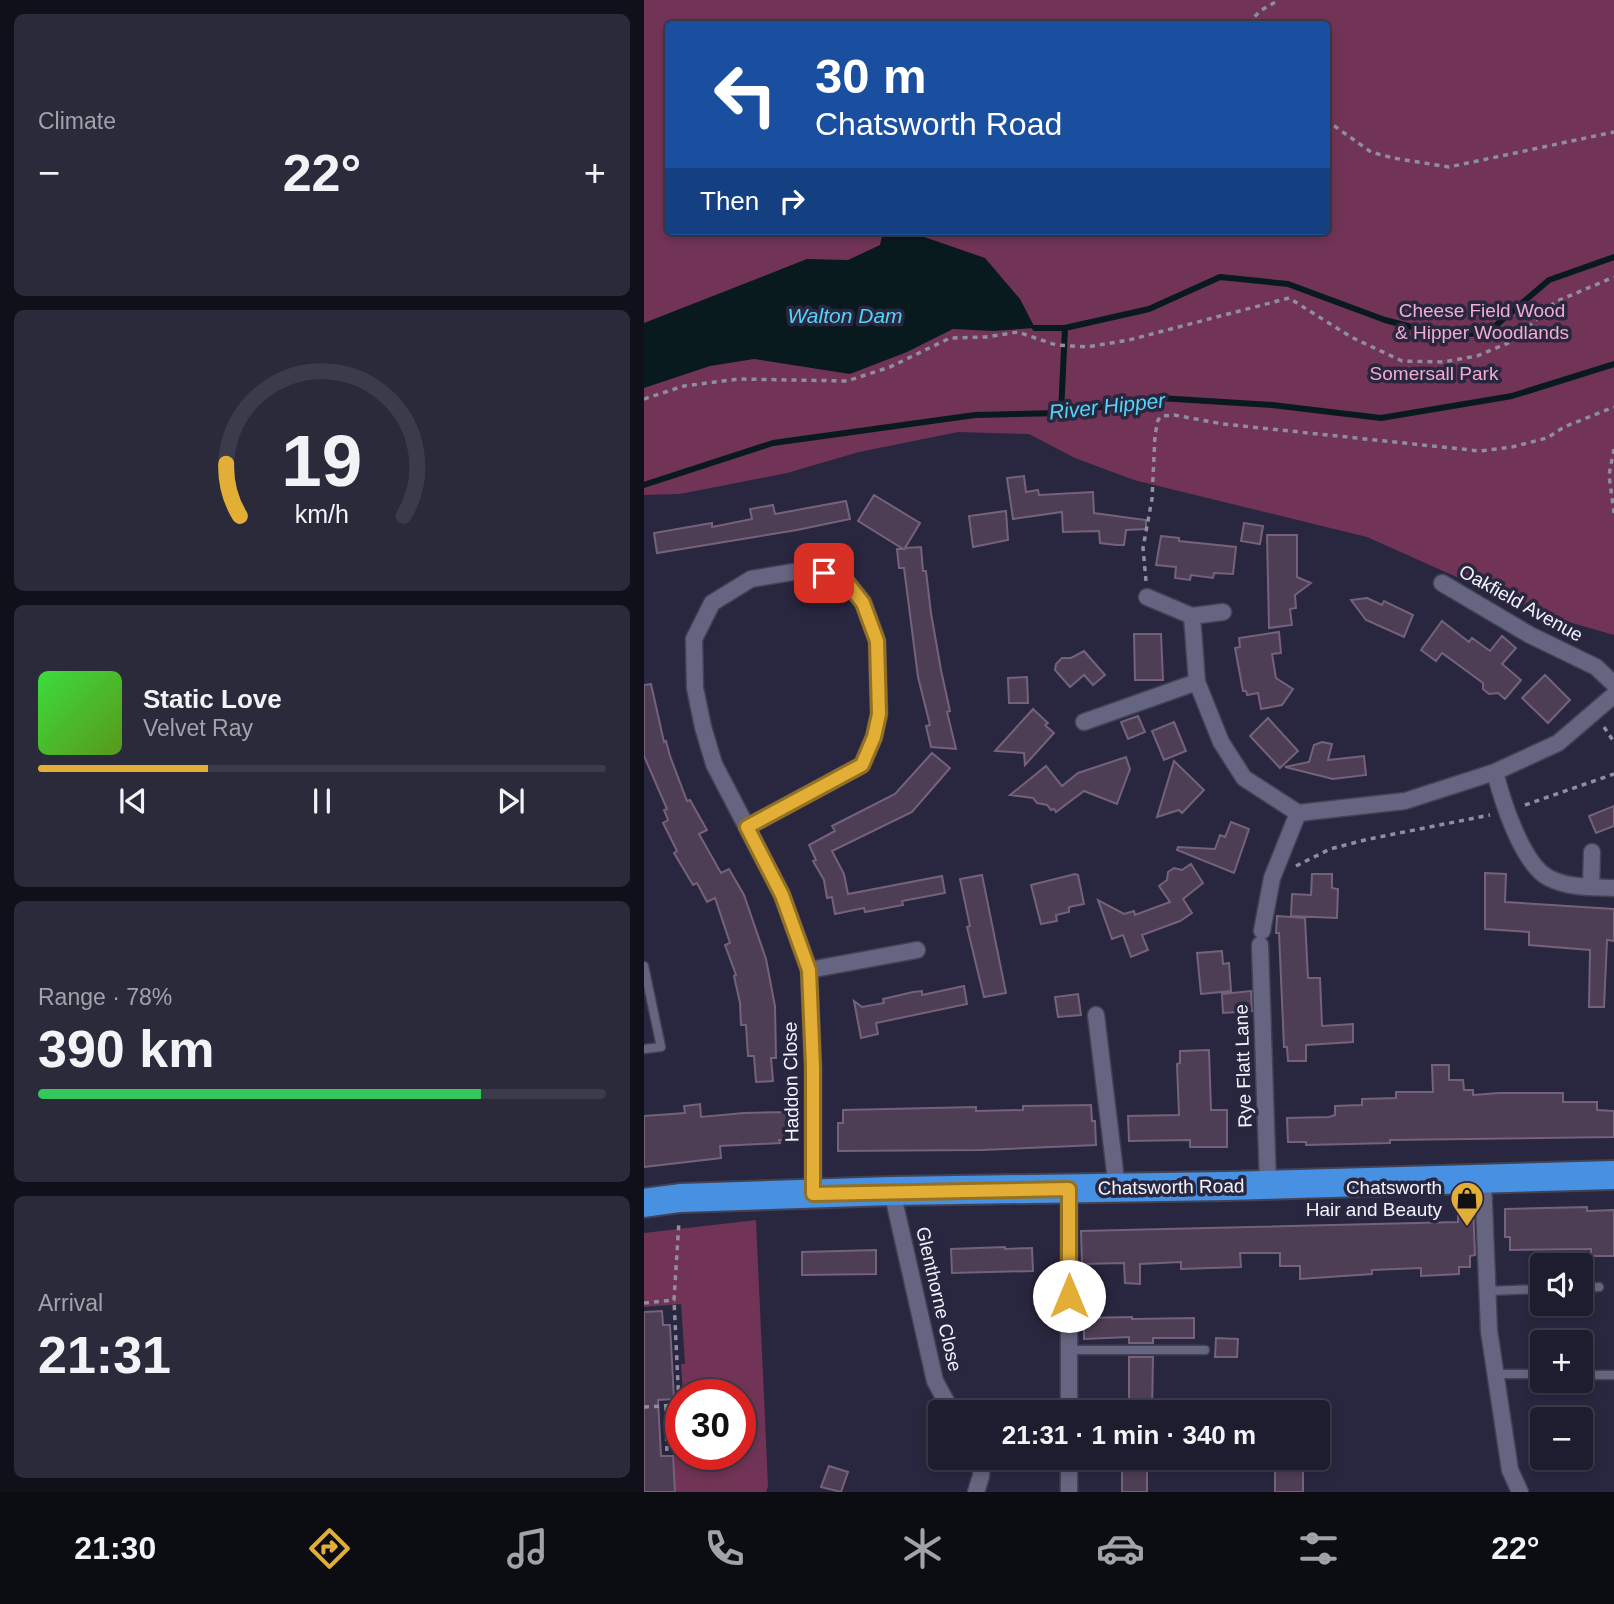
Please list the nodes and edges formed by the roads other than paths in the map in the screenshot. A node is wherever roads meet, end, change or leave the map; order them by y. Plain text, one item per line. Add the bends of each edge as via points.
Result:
1 (1442, 583) dead end
2 (1147, 597) road end
3 (1223, 612) dead end
4 (1192, 616) junction
5 (1197, 682) junction
6 (1614, 684) edge
7 (1614, 695) edge
8 (1084, 722) dead end
9 (1495, 772) junction
10 (1298, 813) junction
11 (747, 827) junction
12 (1592, 852) dead end
13 (1591, 887) junction
14 (1614, 888) edge
15 (917, 950) dead end
16 (644, 965) edge
17 (809, 970) junction
18 (1097, 1015) dead end
19 (644, 1049) edge
20 (1614, 1175) edge
21 (1483, 1179) junction
22 (1268, 1185) junction
23 (1116, 1188) junction
24 (1069, 1189) junction
25 (892, 1191) junction
26 (813, 1194) junction
27 (644, 1203) edge
28 (1593, 1287) edge
29 (1599, 1287) dead end
30 (1530, 1289) edge
31 (1487, 1291) junction
32 (1069, 1350) junction
33 (1205, 1350) dead end
34 (1495, 1374) junction
35 (1530, 1374) edge
36 (1593, 1375) edge
37 (1614, 1375) edge
38 (946, 1400) edge
39 (1069, 1400) edge
40 (981, 1470) edge
41 (1069, 1470) edge
42 (976, 1492) edge
43 (1069, 1492) edge
44 (1520, 1492) edge

1 - 6 street, Oakfield Avenue via 1530,635 1596,667
2 - 4 street
3 - 4 street
4 - 5 street
5 - 8 street
5 - 10 street via 1221,742 1244,778
7 - 9 street via 1558,743
9 - 10 street via 1405,801
9 - 13 street via 1518,838 1546,877
10 - 22 street, Rye Flatt Lane via 1272,878 1261,938
11 - 11 street, Haddon Close via 714,764 703,727 695,688 694,639 712,603 751,579 805,570 842,576 863,603 877,641 879,714 874,737 862,765
11 - 17 street, Haddon Close via 782,895
12 - 13 street
13 - 14 street
15 - 17 street
16 - 19 lane via 661,1046
17 - 26 street, Haddon Close
18 - 23 street
20 - 21 highway, Chatsworth Road
21 - 22 highway, Chatsworth Road
21 - 31 street
22 - 23 highway, Chatsworth Road
23 - 24 highway, Chatsworth Road
24 - 25 highway, Chatsworth Road
24 - 32 street
25 - 26 highway, Chatsworth Road
25 - 38 street, Glenthorne Close via 935,1381
26 - 27 highway, Chatsworth Road
28 - 29 lane
30 - 31 lane
31 - 34 street
32 - 33 lane
32 - 39 street
34 - 35 lane
34 - 44 street via 1510,1470
36 - 37 lane
40 - 42 street
41 - 43 street

